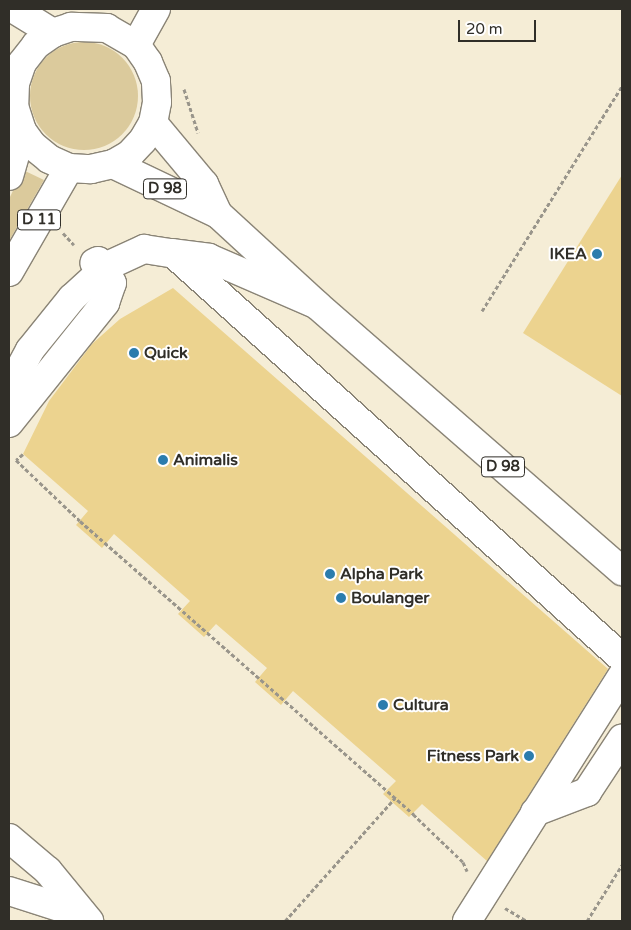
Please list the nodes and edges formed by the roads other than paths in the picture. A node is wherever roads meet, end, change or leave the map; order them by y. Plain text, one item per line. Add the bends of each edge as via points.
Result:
1 (14, 9) edge
2 (156, 9) edge
3 (95, 17) edge
4 (53, 33) junction
5 (136, 46) junction
6 (16, 57) edge
7 (153, 122) junction
8 (22, 131) junction
9 (113, 164) junction
10 (70, 168) junction
11 (9, 176) edge
12 (218, 214) junction
13 (144, 249) junction
14 (104, 268) junction
15 (9, 272) edge
16 (317, 305) junction
17 (9, 365) edge
18 (9, 389) edge
19 (9, 423) edge
20 (622, 571) edge
21 (622, 658) edge
22 (622, 676) edge
23 (622, 739) edge
24 (536, 812) junction
25 (9, 838) edge
26 (9, 891) edge
27 (85, 918) edge
28 (467, 921) edge

1 - 4 main road
2 - 5 main road
3 - 4 main road
3 - 5 main road
4 - 6 main road
5 - 7 main road via 156,81 157,102
6 - 8 main road via 14,106
7 - 9 main road via 130,154
7 - 12 main road, D 98 via 204,184
8 - 10 main road via 32,146 49,159
8 - 11 main road
9 - 10 main road via 91,169
9 - 12 main road, D 98
10 - 15 main road, D 11
12 - 16 main road, D 98
13 - 14 main road
13 - 16 main road via 209,258
13 - 21 main road via 174,254
14 - 17 main road via 98,261 84,267
14 - 18 main road via 72,298 36,342
14 - 19 main road via 112,283 105,303
16 - 20 main road, D 98
22 - 24 main road
23 - 24 main road via 587,792
24 - 28 main road
25 - 27 main road via 48,872
26 - 27 main road

